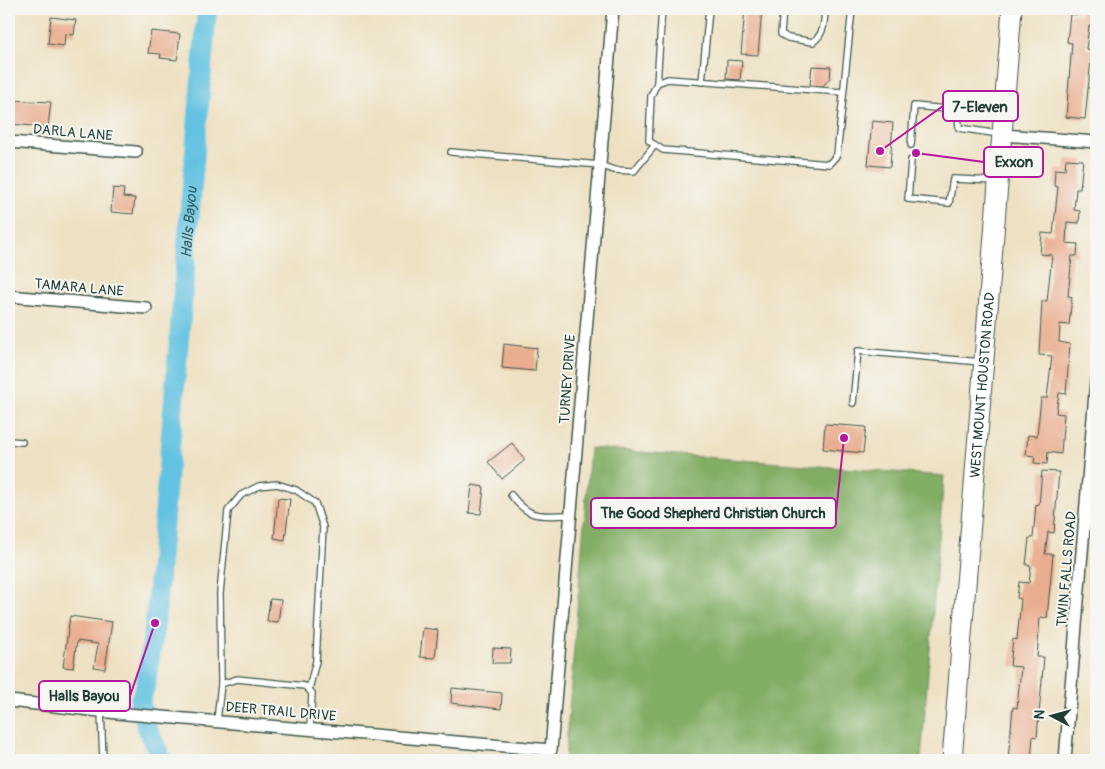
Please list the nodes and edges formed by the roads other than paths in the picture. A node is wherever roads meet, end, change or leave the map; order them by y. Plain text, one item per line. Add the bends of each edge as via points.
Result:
1 (613, 9) edge
2 (662, 9) edge
3 (709, 9) edge
4 (783, 9) edge
5 (824, 9) edge
6 (852, 9) edge
7 (1012, 9) edge
8 (702, 82) junction
9 (657, 83) junction
10 (842, 92) junction
11 (1002, 135) junction
12 (9, 142) edge
13 (1096, 142) edge
14 (655, 145) junction
15 (911, 145) dead end
16 (136, 152) dead end
17 (451, 152) dead end
18 (910, 160) dead end
19 (600, 165) junction
20 (998, 181) junction
21 (9, 296) edge
22 (146, 308) dead end
23 (984, 362) junction
24 (1096, 381) edge
25 (853, 403) dead end
26 (9, 441) edge
27 (22, 442) dead end
28 (511, 495) dead end
29 (572, 515) junction
30 (221, 684) junction
31 (309, 689) junction
32 (9, 701) edge
33 (101, 711) junction
34 (217, 721) junction
35 (310, 729) junction
36 (551, 750) joint
37 (104, 760) edge
38 (952, 760) edge
39 (1065, 760) edge

1 - 19 street, TURNEY DRIVE
2 - 9 lane
3 - 8 lane
4 - 5 lane via 781,34 813,42 823,30
6 - 10 lane via 846,87
7 - 11 main road, WEST MOUNT HOUSTON ROAD
8 - 9 lane via 668,79
8 - 10 lane
9 - 14 lane via 651,96 649,141
10 - 14 lane via 837,155 829,164 663,150
11 - 13 street
11 - 15 lane via 959,128 958,110 914,106
11 - 20 main road, WEST MOUNT HOUSTON ROAD
12 - 16 street, DARLA LANE
14 - 19 lane via 634,170 614,170
17 - 19 lane
18 - 20 lane via 908,199 949,203 953,179
19 - 29 street, TURNEY DRIVE
20 - 23 main road, WEST MOUNT HOUSTON ROAD
21 - 22 street, TAMARA LANE
23 - 25 lane via 858,351
23 - 38 main road, WEST MOUNT HOUSTON ROAD
24 - 39 street, TWIN FALLS ROAD
26 - 27 lane
28 - 29 lane via 526,513
29 - 36 street, TURNEY DRIVE
30 - 31 lane via 237,679 300,684
30 - 31 lane via 220,593 228,511 241,495 259,486 278,484 296,490 315,503 323,527 316,660
30 - 34 lane
31 - 35 lane via 312,694
32 - 33 street, DEER TRAIL DRIVE
33 - 34 street, DEER TRAIL DRIVE
33 - 37 lane
34 - 35 street, DEER TRAIL DRIVE
35 - 36 street, DEER TRAIL DRIVE

